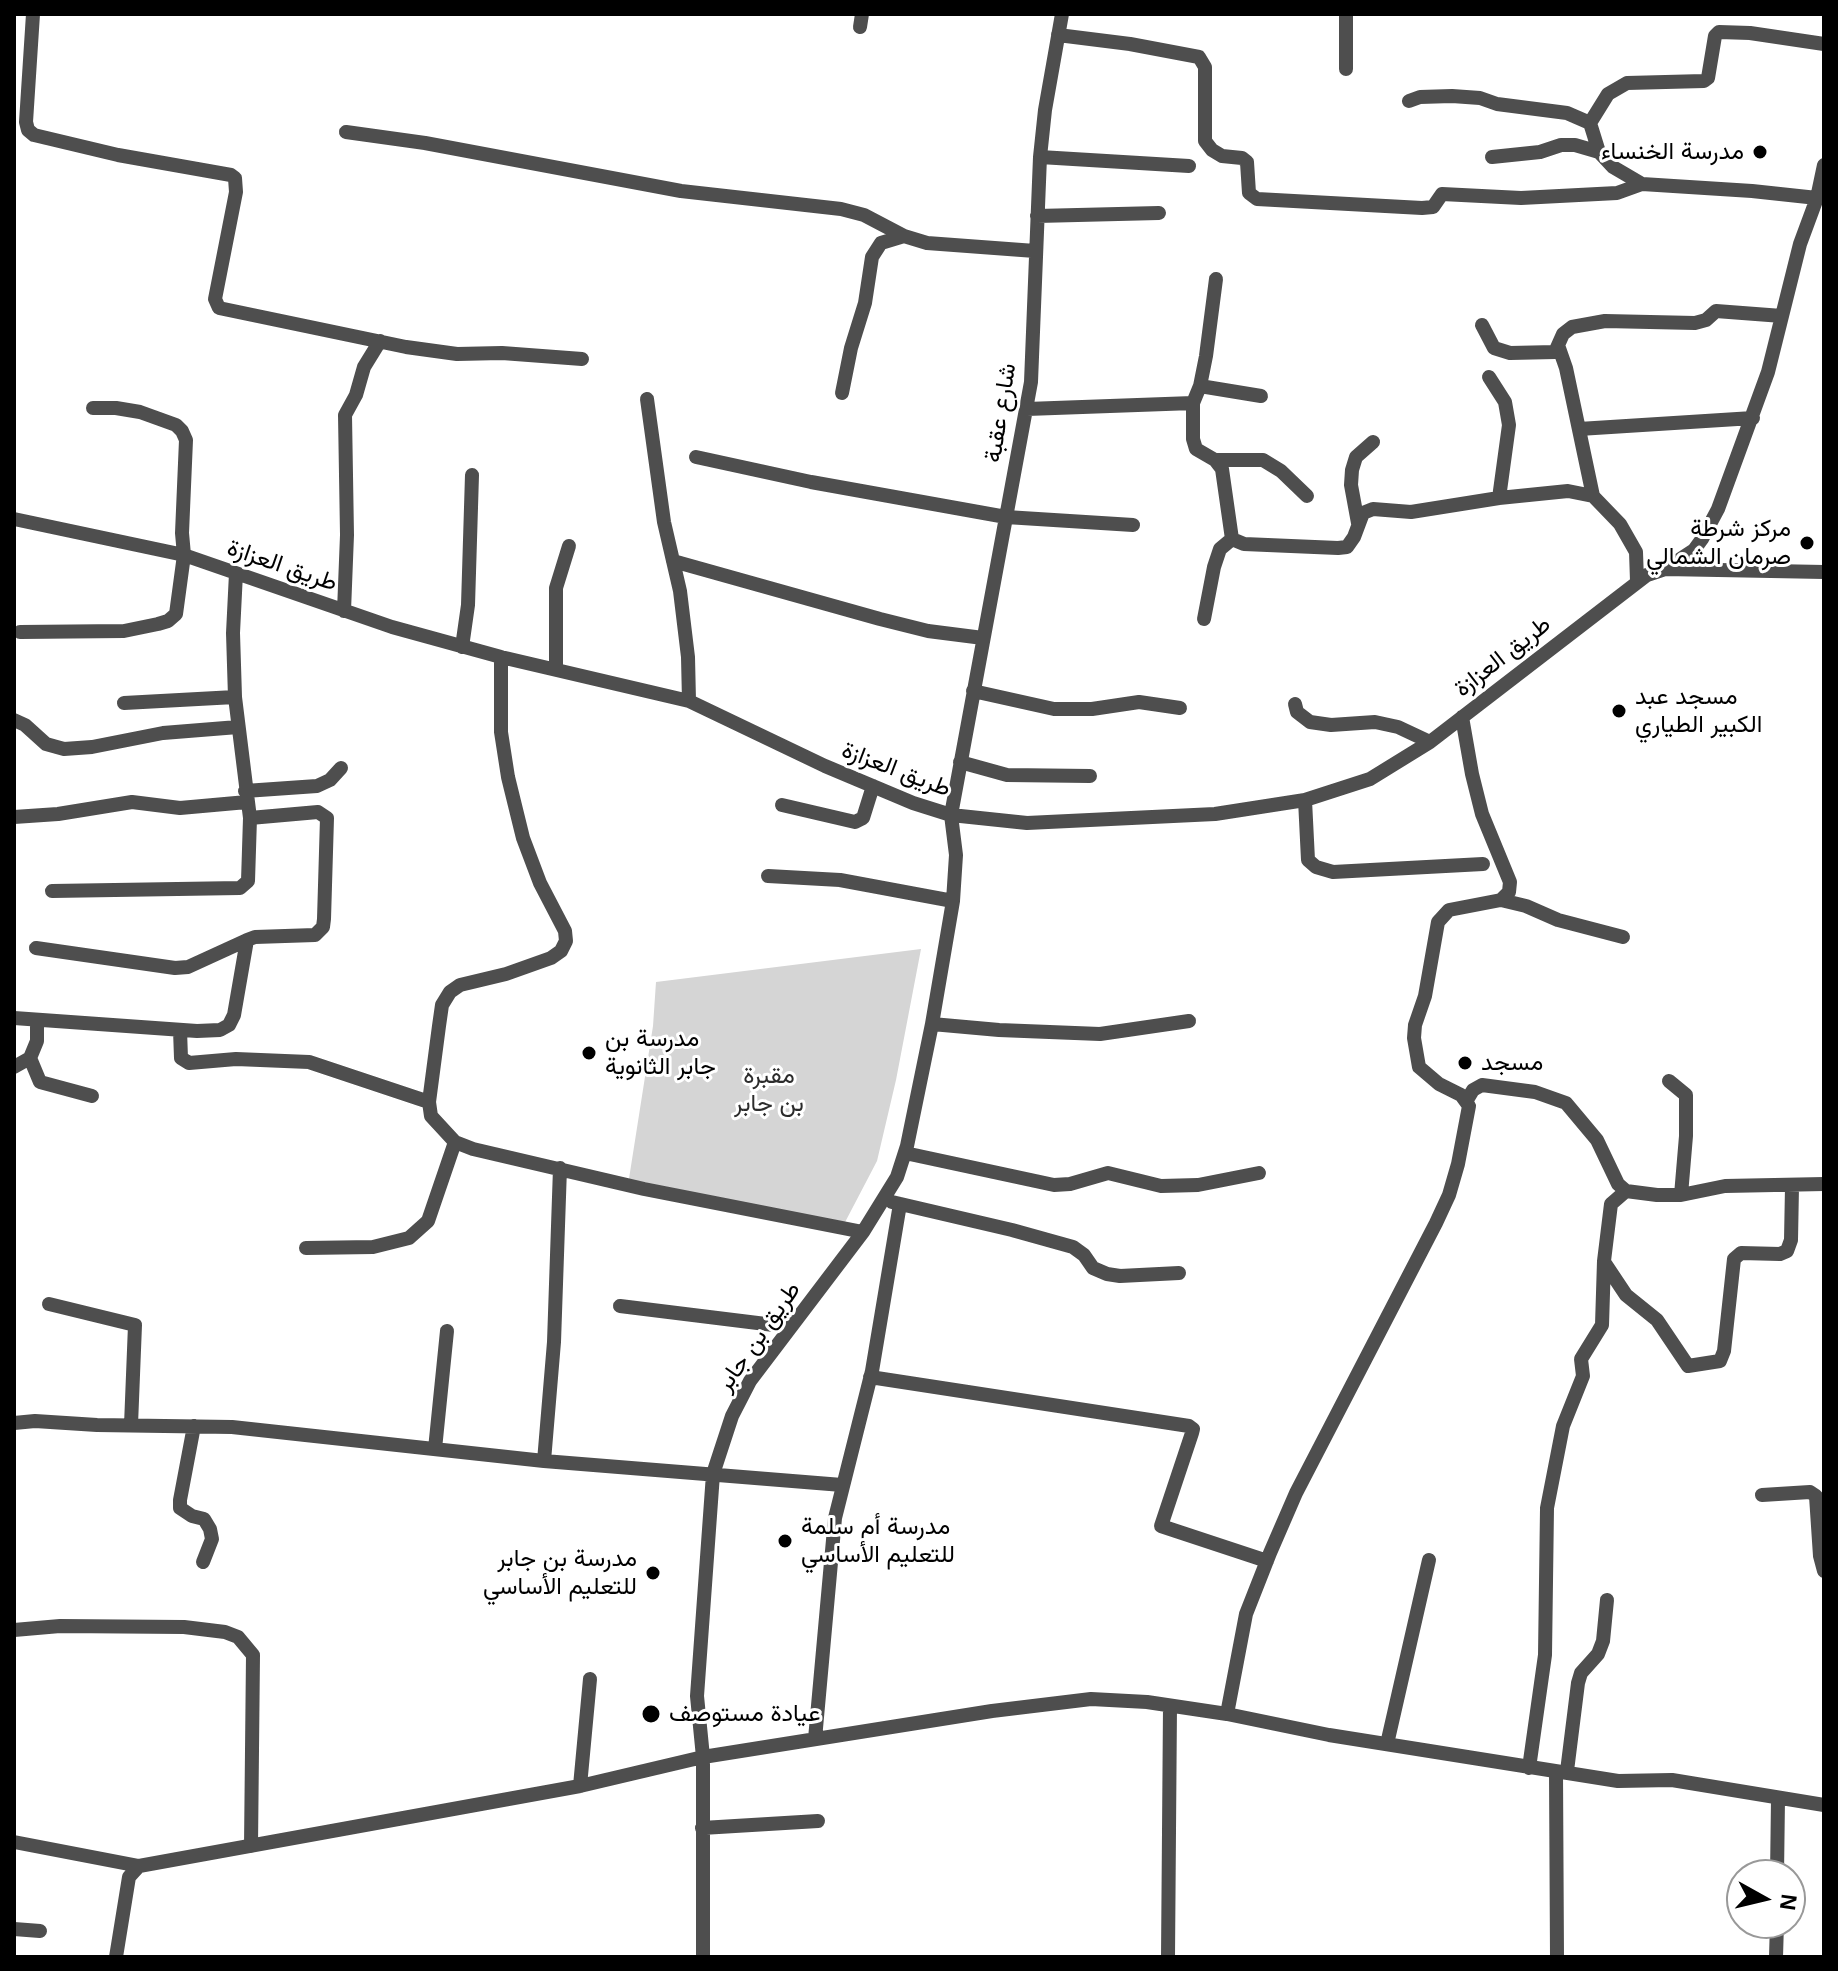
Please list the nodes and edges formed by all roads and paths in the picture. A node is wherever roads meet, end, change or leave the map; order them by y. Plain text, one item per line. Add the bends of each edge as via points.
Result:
1 (33, 14) edge
2 (1062, 14) edge
3 (1346, 14) edge
4 (1058, 35) junction
5 (1824, 44) edge
6 (1346, 69) dead end
7 (1409, 101) dead end
8 (1590, 123) junction
9 (346, 132) dead end
10 (1599, 152) junction
11 (1040, 157) junction
12 (1492, 157) dead end
13 (1824, 165) edge
14 (1189, 166) dead end
15 (1642, 184) junction
16 (1817, 198) junction
17 (1159, 213) dead end
18 (1037, 216) junction
19 (904, 236) junction
20 (1035, 251) junction
21 (1216, 279) dead end
22 (1782, 316) junction
23 (1482, 325) dead end
24 (380, 341) junction
25 (1559, 348) junction
26 (582, 359) dead end
27 (1489, 377) dead end
28 (1200, 386) junction
29 (842, 393) dead end
30 (1261, 396) dead end
31 (647, 399) dead end
32 (1193, 403) junction
33 (93, 408) dead end
34 (1027, 409) junction
35 (1753, 418) junction
36 (1579, 429) junction
37 (1373, 442) dead end
38 (696, 457) dead end
39 (1215, 460) junction
40 (472, 475) dead end
41 (1307, 496) dead end
42 (1593, 496) junction
43 (1499, 498) junction
44 (1006, 517) junction
45 (14, 519) edge
46 (1358, 523) junction
47 (1133, 525) dead end
48 (1232, 539) junction
49 (569, 546) dead end
50 (184, 555) junction
51 (673, 561) junction
52 (1665, 569) junction
53 (1824, 572) edge
54 (236, 573) junction
55 (1637, 581) junction
56 (344, 611) junction
57 (1204, 619) dead end
58 (20, 632) dead end
59 (983, 638) junction
60 (462, 647) junction
61 (501, 657) junction
62 (556, 668) junction
63 (973, 691) junction
64 (235, 697) junction
65 (689, 701) junction
66 (124, 703) dead end
67 (1295, 704) dead end
68 (1180, 708) dead end
69 (1462, 717) junction
70 (14, 720) edge
71 (238, 727) junction
72 (1430, 742) junction
73 (960, 762) junction
74 (341, 768) dead end
75 (1090, 776) dead end
76 (873, 786) junction
77 (246, 797) junction
78 (1305, 800) junction
79 (782, 805) dead end
80 (951, 815) junction
81 (14, 817) edge
82 (250, 818) junction
83 (1483, 864) dead end
84 (768, 876) dead end
85 (52, 891) dead end
86 (1501, 900) junction
87 (953, 901) junction
88 (1623, 937) dead end
89 (247, 940) junction
90 (36, 948) dead end
91 (14, 1018) edge
92 (37, 1020) junction
93 (1189, 1021) dead end
94 (932, 1024) junction
95 (180, 1030) junction
96 (30, 1058) junction
97 (14, 1067) edge
98 (1669, 1081) dead end
99 (92, 1096) dead end
100 (1467, 1100) junction
101 (429, 1102) junction
102 (455, 1142) junction
103 (905, 1153) junction
104 (560, 1168) junction
105 (1259, 1173) dead end
106 (1824, 1184) edge
107 (1792, 1187) junction
108 (1626, 1191) junction
109 (1681, 1195) junction
110 (884, 1200) junction
111 (900, 1204) junction
112 (863, 1232) junction
113 (306, 1248) dead end
114 (1604, 1261) junction
115 (1179, 1273) dead end
116 (49, 1304) dead end
117 (620, 1306) dead end
118 (790, 1327) junction
119 (447, 1331) dead end
120 (870, 1377) junction
121 (14, 1423) edge
122 (131, 1425) junction
123 (194, 1426) junction
124 (435, 1449) junction
125 (544, 1461) junction
126 (713, 1474) junction
127 (842, 1485) junction
128 (1762, 1495) dead end
129 (1429, 1560) dead end
130 (1267, 1561) junction
131 (203, 1562) dead end
132 (1824, 1571) edge
133 (1607, 1600) dead end
134 (14, 1630) edge
135 (590, 1679) dead end
136 (1170, 1706) junction
137 (1227, 1714) junction
138 (815, 1739) junction
139 (1387, 1744) junction
140 (703, 1757) junction
141 (1529, 1768) junction
142 (1562, 1772) junction
143 (580, 1786) junction
144 (1778, 1799) junction
145 (1824, 1805) edge
146 (818, 1821) dead end
147 (702, 1828) junction
148 (14, 1842) edge
149 (251, 1846) junction
150 (1777, 1859) edge
151 (139, 1866) junction
152 (14, 1929) edge
153 (40, 1931) dead end
154 (116, 1957) edge
155 (703, 1957) edge
156 (1168, 1957) edge
157 (1557, 1957) edge

1 - 24 street via 28,130 118,155 231,175 237,185 215,299 219,308
2 - 4 street, شارع عقبة
3 - 6 street
4 - 11 street, شارع عقبة
4 - 15 street via 1199,57 1205,67 1205,141 1222,156 1247,162 1249,193 1257,199 1422,208 1433,207 1442,194 1521,198 1617,193
5 - 8 street via 1719,32 1704,81 1627,83 1608,94
7 - 8 street via 1480,98 1567,113
8 - 10 street
9 - 19 street via 681,191 841,209
10 - 12 street via 1561,145
10 - 15 street
11 - 14 street
11 - 18 street, شارع عقبة
13 - 16 street
15 - 16 street
16 - 22 street
17 - 18 street
18 - 20 street, شارع عقبة
19 - 20 street via 927,243
19 - 29 street via 881,243 872,257
20 - 34 street, شارع عقبة
21 - 28 street
22 - 25 street via 1716,311 1695,323 1605,321 1572,327
22 - 35 street
23 - 25 street via 1494,348 1510,353
24 - 26 street via 457,354
24 - 56 street via 345,415
25 - 36 street
27 - 43 street via 1505,402 1509,425
28 - 30 street
28 - 32 street
31 - 51 street
32 - 34 street
32 - 39 street via 1196,449
33 - 50 street via 140,412 182,431
34 - 44 street, شارع عقبة
35 - 36 street
35 - 52 street via 1702,539
36 - 42 street
37 - 46 street via 1356,457 1352,470
38 - 44 street
39 - 41 street via 1263,460
39 - 48 street via 1222,469
40 - 60 street
42 - 43 street via 1568,491
42 - 55 street via 1620,524 1636,552
43 - 46 street via 1411,512 1373,509
44 - 47 street
44 - 59 street, شارع عقبة
45 - 50 street, طريق العزازة
46 - 48 street via 1347,547 1244,544
48 - 57 street via 1220,549
49 - 62 street via 556,588
50 - 54 street, طريق العزازة
50 - 58 street via 179,603 168,621 108,632
51 - 59 street via 928,631
51 - 65 street
52 - 53 street, طريق العزازة
52 - 55 street, طريق العزازة
54 - 56 street, طريق العزازة
54 - 64 street
55 - 69 street, طريق العزازة
56 - 60 street, طريق العزازة
59 - 63 street, شارع عقبة
60 - 61 street, طريق العزازة
61 - 62 street, طريق العزازة
61 - 101 street via 501,732 508,777 523,838 566,941 551,958 450,992 442,1005
62 - 65 street, طريق العزازة
63 - 68 street via 1054,709 1139,702
63 - 73 street, شارع عقبة
64 - 66 street
64 - 71 street
65 - 76 street, طريق العزازة
67 - 72 street via 1310,722 1375,722
69 - 72 street, طريق العزازة
69 - 86 street via 1482,814 1509,873 1509,892
70 - 71 street via 46,744 64,749
71 - 77 street
72 - 78 street, طريق العزازة via 1370,779
73 - 75 street via 1007,775
73 - 80 street, شارع عقبة
74 - 77 street via 317,786
76 - 79 street via 863,818 855,822
76 - 80 street, طريق العزازة
77 - 81 street via 180,808 132,802
77 - 82 street
78 - 80 street, طريق العزازة via 1215,814 1027,823
78 - 83 street via 1308,860 1316,867 1333,872
80 - 87 street, طريق بن جابر via 956,855
82 - 85 street via 249,875 240,888
82 - 89 street via 318,812 328,825 323,927 315,935
84 - 87 street via 840,880
86 - 88 street
86 - 100 street via 1449,910 1438,922 1415,1025 1419,1067
87 - 94 street, طريق بن جابر
89 - 90 street via 175,968
89 - 95 street via 229,1025 220,1030
91 - 92 street
92 - 95 street
92 - 96 street
93 - 94 street via 1100,1034
94 - 103 street, طريق بن جابر
95 - 101 street via 181,1058 189,1063 309,1062
96 - 97 street
96 - 99 street via 40,1082
98 - 109 street via 1686,1095
100 - 108 street via 1482,1085 1535,1092 1566,1103 1597,1140
100 - 130 street via 1449,1195 1296,1493
101 - 102 street via 431,1116
102 - 104 street
102 - 113 street via 428,1221 409,1238 373,1247
103 - 105 street via 1054,1185 1099,1173 1161,1186
103 - 110 street, طريق بن جابر
104 - 112 street
104 - 125 street
106 - 107 street
107 - 109 street via 1725,1186
107 - 114 street via 1787,1251 1741,1253 1734,1259 1720,1361 1688,1366 1657,1320 1626,1295
108 - 109 street
108 - 114 street via 1611,1204
110 - 111 street
110 - 112 street, طريق بن جابر
111 - 115 street via 1073,1247 1093,1268 1107,1274
111 - 120 street
112 - 118 street, طريق بن جابر
114 - 141 street via 1602,1325 1581,1359 1583,1376 1563,1426 1547,1508 1545,1655
116 - 122 street via 135,1325
117 - 118 street
118 - 126 street, طريق بن جابر via 741,1397
119 - 124 street
120 - 127 street
120 - 130 street via 1189,1426 1192,1433 1161,1526
121 - 122 street
122 - 123 street
123 - 124 street
123 - 131 street via 180,1508 204,1519 210,1529 212,1539
124 - 125 street
125 - 126 street
126 - 127 street
126 - 140 street, طريق بن جابر via 697,1696
127 - 138 street
128 - 132 street via 1816,1496
129 - 139 street
130 - 137 street via 1246,1614
133 - 142 street via 1603,1641 1578,1683
134 - 149 street via 184,1627 238,1637 253,1655
135 - 143 street
136 - 137 street
136 - 138 street via 1091,1699
136 - 156 street
137 - 139 street
138 - 140 street
139 - 141 street
140 - 143 street
140 - 147 street, طريق بن جابر
141 - 142 street
142 - 144 street via 1618,1781 1672,1780
142 - 157 street
143 - 149 street
144 - 145 street
144 - 150 street
146 - 147 street
147 - 155 street, طريق بن جابر
148 - 151 street
149 - 151 street
151 - 154 street via 129,1877
152 - 153 street

